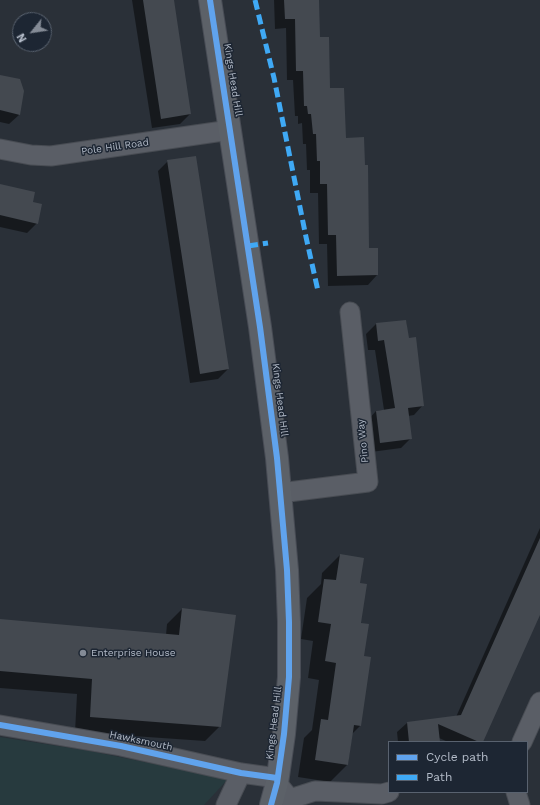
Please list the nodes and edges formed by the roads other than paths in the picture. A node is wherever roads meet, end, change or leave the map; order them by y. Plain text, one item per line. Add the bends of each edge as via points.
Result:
1 (210, 0) edge
2 (230, 130) junction
3 (0, 149) edge
4 (350, 312) dead end
5 (280, 494) junction
6 (540, 702) edge
7 (0, 725) edge
8 (522, 741) edge
9 (241, 773) junction
10 (277, 781) junction
11 (388, 792) edge
12 (516, 793) edge
13 (314, 798) edge
14 (226, 805) edge
15 (271, 805) edge
16 (520, 805) edge

1 - 2 main road, Kings Head Hill
2 - 3 street, Pole Hill Road via 51,156
2 - 5 main road, Kings Head Hill via 260,327
4 - 5 street, Pino Way via 368,482
5 - 10 main road, Kings Head Hill via 287,570 289,676
6 - 8 street
7 - 9 street, Hawksmouth via 120,746
9 - 10 street, Hawksmouth
9 - 14 street
10 - 13 street via 290,799
10 - 15 main road, Kings Head Hill
11 - 13 street
12 - 16 street

